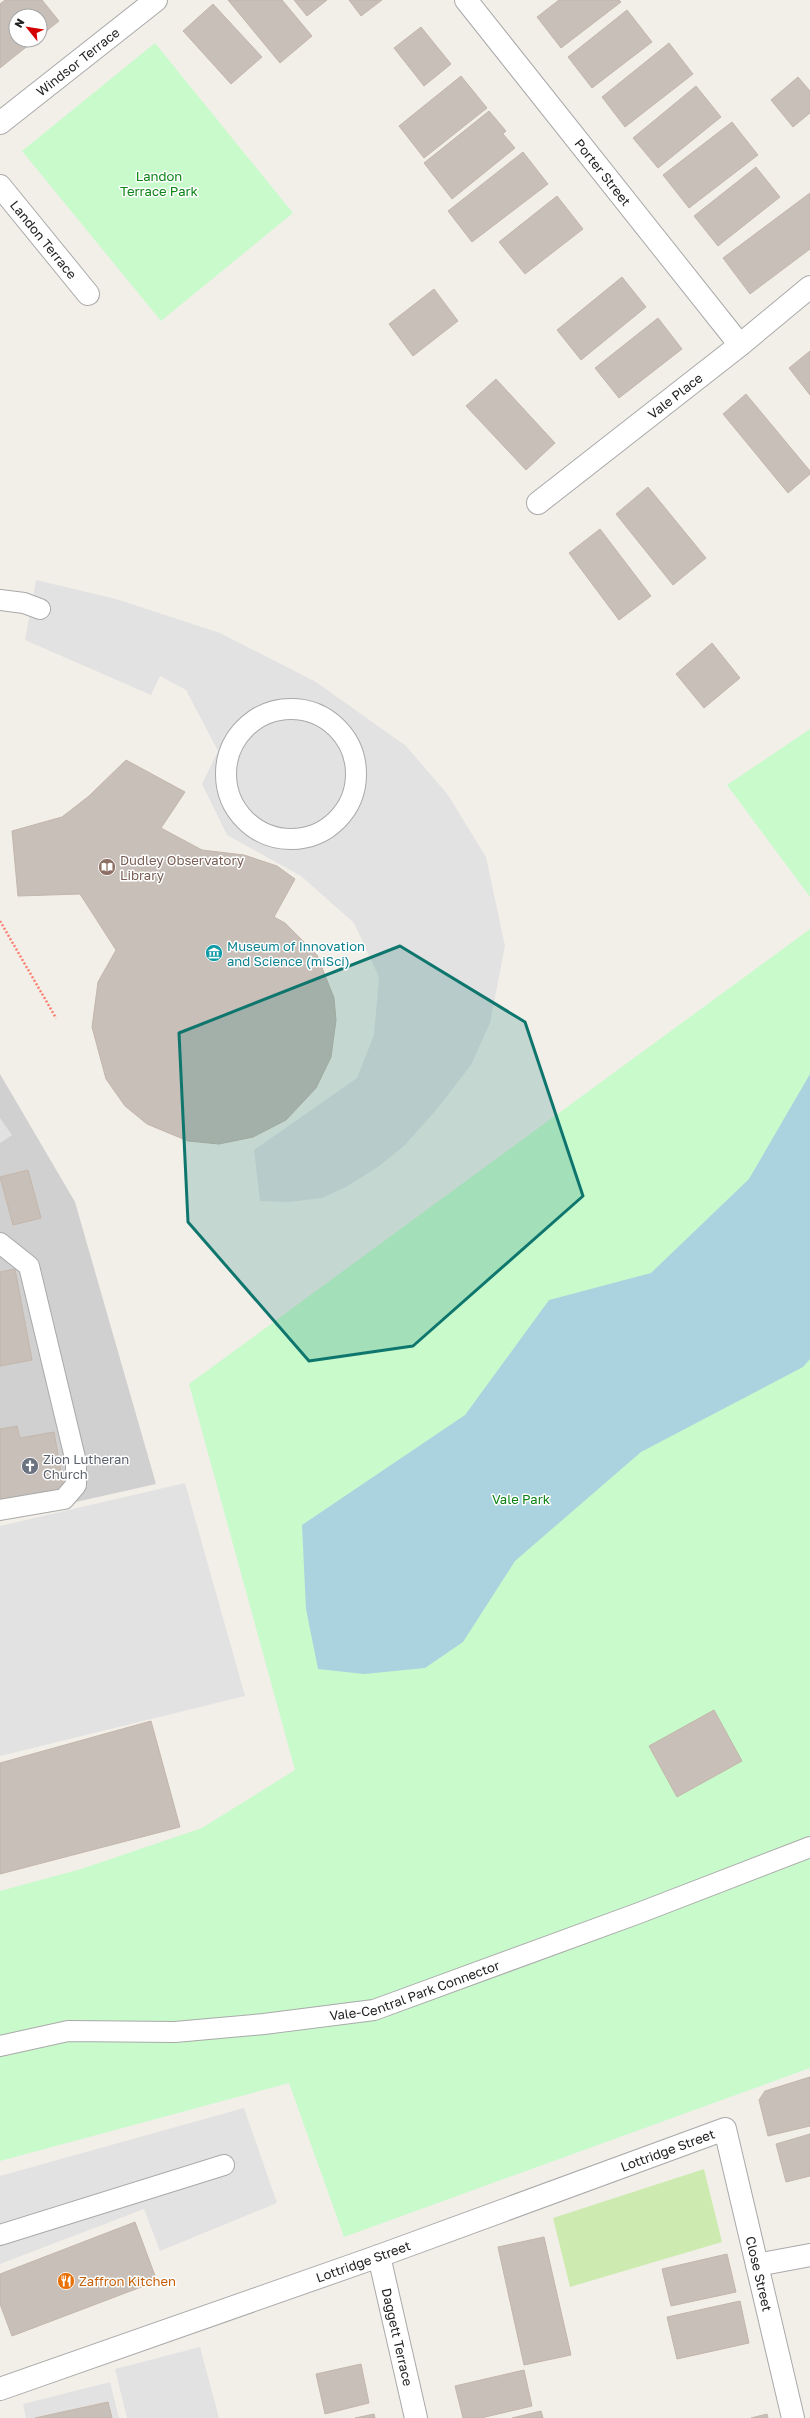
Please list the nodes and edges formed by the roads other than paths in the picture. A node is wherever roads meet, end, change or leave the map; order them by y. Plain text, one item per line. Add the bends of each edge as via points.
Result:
1 (156, 0) edge
2 (466, 0) edge
3 (0, 123) edge
4 (0, 186) edge
5 (810, 287) edge
6 (88, 294) dead end
7 (740, 345) junction
8 (538, 502) dead end
9 (0, 600) edge
10 (40, 608) dead end
11 (249, 825) joint
12 (0, 1243) edge
13 (0, 1510) edge
14 (810, 1846) edge
15 (0, 2046) edge
16 (725, 2129) joint
17 (224, 2165) dead end
18 (0, 2235) edge
19 (810, 2255) edge
20 (380, 2256) junction
21 (757, 2264) junction
22 (0, 2389) edge
23 (416, 2418) edge
24 (793, 2418) edge

1 - 3 street, Windsor Terrace
2 - 7 street, Porter Street
4 - 6 street, Landon Terrace
5 - 7 street, Vale Place
7 - 8 street, Vale Place
9 - 10 lane
11 - 11 lane via 234,808 227,788 225,766 232,745 244,727 262,715 282,709 303,709 323,717 340,730 351,748 356,776 354,791 345,811 330,827 311,837 289,840 268,836
12 - 13 lane via 29,1266 76,1462 76,1485 64,1499
14 - 15 lane, Vale-Central Park Connector via 639,1913 374,2010 175,2032 68,2031
16 - 20 street, Lottridge Street
16 - 21 street, Close Street
17 - 18 lane
19 - 21 street
20 - 22 street, Lottridge Street
20 - 23 street, Daggett Terrace
21 - 24 street, Close Street

